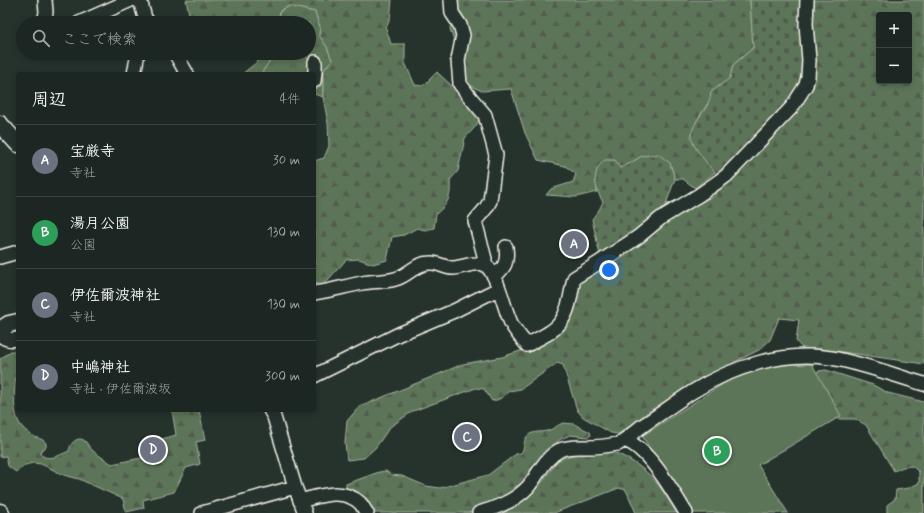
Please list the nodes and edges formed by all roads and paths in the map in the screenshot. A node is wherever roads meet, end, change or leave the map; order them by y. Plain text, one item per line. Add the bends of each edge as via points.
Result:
1 (45, 0) edge
2 (131, 0) edge
3 (140, 0) edge
4 (451, 0) edge
5 (807, 0) edge
6 (45, 16) edge
7 (95, 16) edge
8 (145, 16) edge
9 (137, 60) edge
10 (179, 60) edge
11 (315, 62) dead end
12 (134, 72) edge
13 (186, 72) edge
14 (315, 72) edge
15 (0, 124) edge
16 (16, 142) edge
17 (506, 247) dead end
18 (16, 253) edge
19 (0, 257) edge
20 (484, 264) junction
21 (495, 276) junction
22 (498, 289) junction
23 (316, 294) edge
24 (16, 322) edge
25 (0, 330) edge
26 (0, 335) edge
27 (16, 339) edge
28 (316, 375) edge
29 (924, 384) edge
30 (271, 412) edge
31 (624, 440) junction
32 (295, 487) junction
33 (249, 507) edge
34 (303, 507) edge
35 (202, 513) edge
36 (367, 513) edge
37 (479, 513) edge
38 (686, 513) edge

1 - 6 street
2 - 7 street
3 - 8 street
4 - 20 street via 452,13 463,35 458,60 460,84 485,114 496,155 490,199 475,221 485,259
5 - 22 street via 809,60 806,85 792,107 726,176 574,278 562,321 553,330 527,345 513,326
9 - 12 street
10 - 13 street
11 - 14 street
15 - 16 main road
17 - 21 street via 506,262
18 - 19 street
20 - 21 street
20 - 23 street via 452,268 431,262 417,266 393,280
21 - 22 street
22 - 28 street
24 - 25 main road
26 - 27 street via 4,339
29 - 31 street via 830,357 784,357 748,366 709,383
30 - 32 street
31 - 37 street via 605,447 571,447 560,450 550,456 519,495 499,507
31 - 38 street via 632,442 643,452
32 - 33 street
32 - 34 street
33 - 35 street
34 - 36 street via 328,494 340,494 355,498

